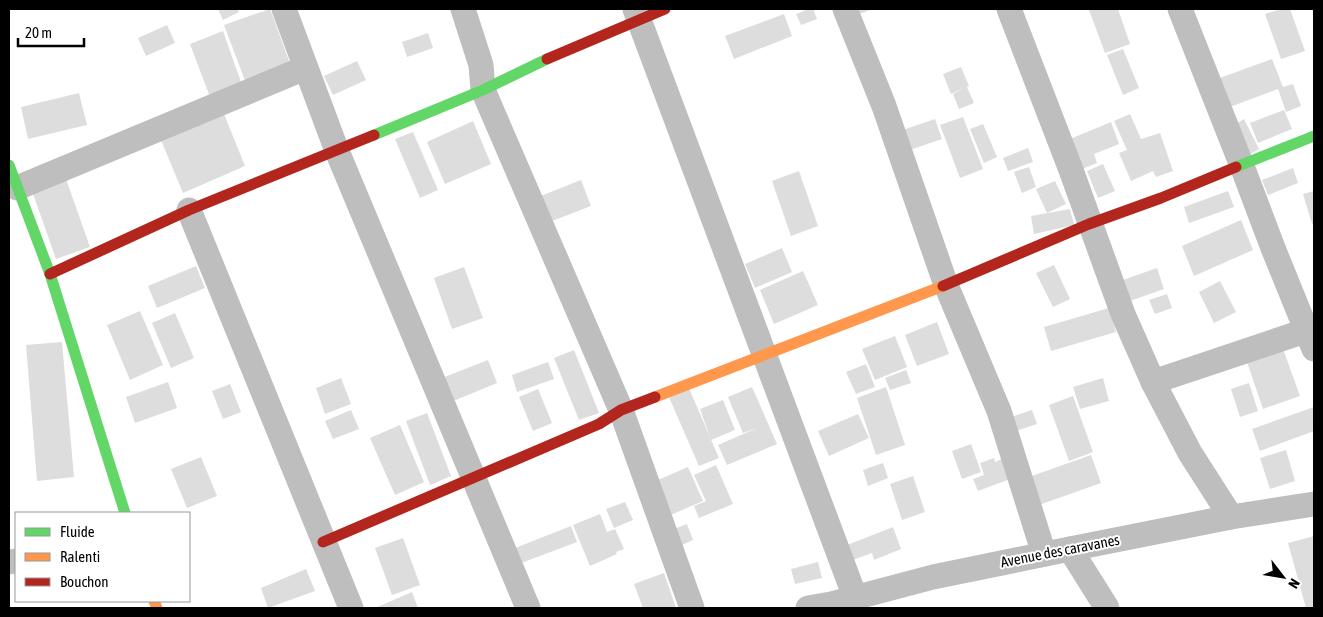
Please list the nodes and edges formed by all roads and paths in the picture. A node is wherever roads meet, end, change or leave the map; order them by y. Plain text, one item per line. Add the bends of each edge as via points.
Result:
1 (284, 9) edge
2 (463, 9) edge
3 (665, 9) edge
4 (845, 9) edge
5 (1009, 9) edge
6 (1180, 9) edge
7 (638, 14) edge
8 (305, 68) junction
9 (483, 90) junction
10 (1314, 136) edge
11 (337, 151) junction
12 (1242, 166) junction
13 (13, 177) edge
14 (189, 210) junction
15 (1090, 224) junction
16 (50, 274) junction
17 (946, 284) junction
18 (1312, 336) edge
19 (764, 355) junction
20 (1153, 382) junction
21 (621, 410) junction
22 (473, 477) junction
23 (1314, 504) edge
24 (125, 512) edge
25 (1231, 517) junction
26 (323, 542) junction
27 (1070, 549) junction
28 (1044, 554) junction
29 (855, 597) junction
30 (351, 608) edge
31 (528, 608) edge
32 (692, 608) edge
33 (808, 608) edge
34 (1107, 608) edge

1 - 8 street
2 - 9 street via 481,65
3 - 7 street
4 - 17 street via 884,106
5 - 15 street
6 - 12 street
7 - 9 street
7 - 19 street
8 - 11 street
8 - 13 street
9 - 11 street
9 - 21 street
10 - 12 street
11 - 14 street
11 - 22 street
12 - 15 street
12 - 18 street via 1273,248
13 - 16 street
14 - 16 street
14 - 26 street
15 - 17 street
15 - 20 street via 1123,314
16 - 24 street
17 - 19 street
17 - 28 street via 999,410
18 - 20 street
19 - 21 street
19 - 29 street
20 - 25 street via 1190,453
21 - 22 street via 599,424
21 - 32 street
22 - 26 street
22 - 31 street
23 - 25 street, Avenue des caravanes
25 - 27 street, Avenue des caravanes
26 - 30 street
27 - 28 street, Avenue des caravanes
27 - 34 street
28 - 29 street, Avenue des caravanes
29 - 33 street, Avenue des caravanes

